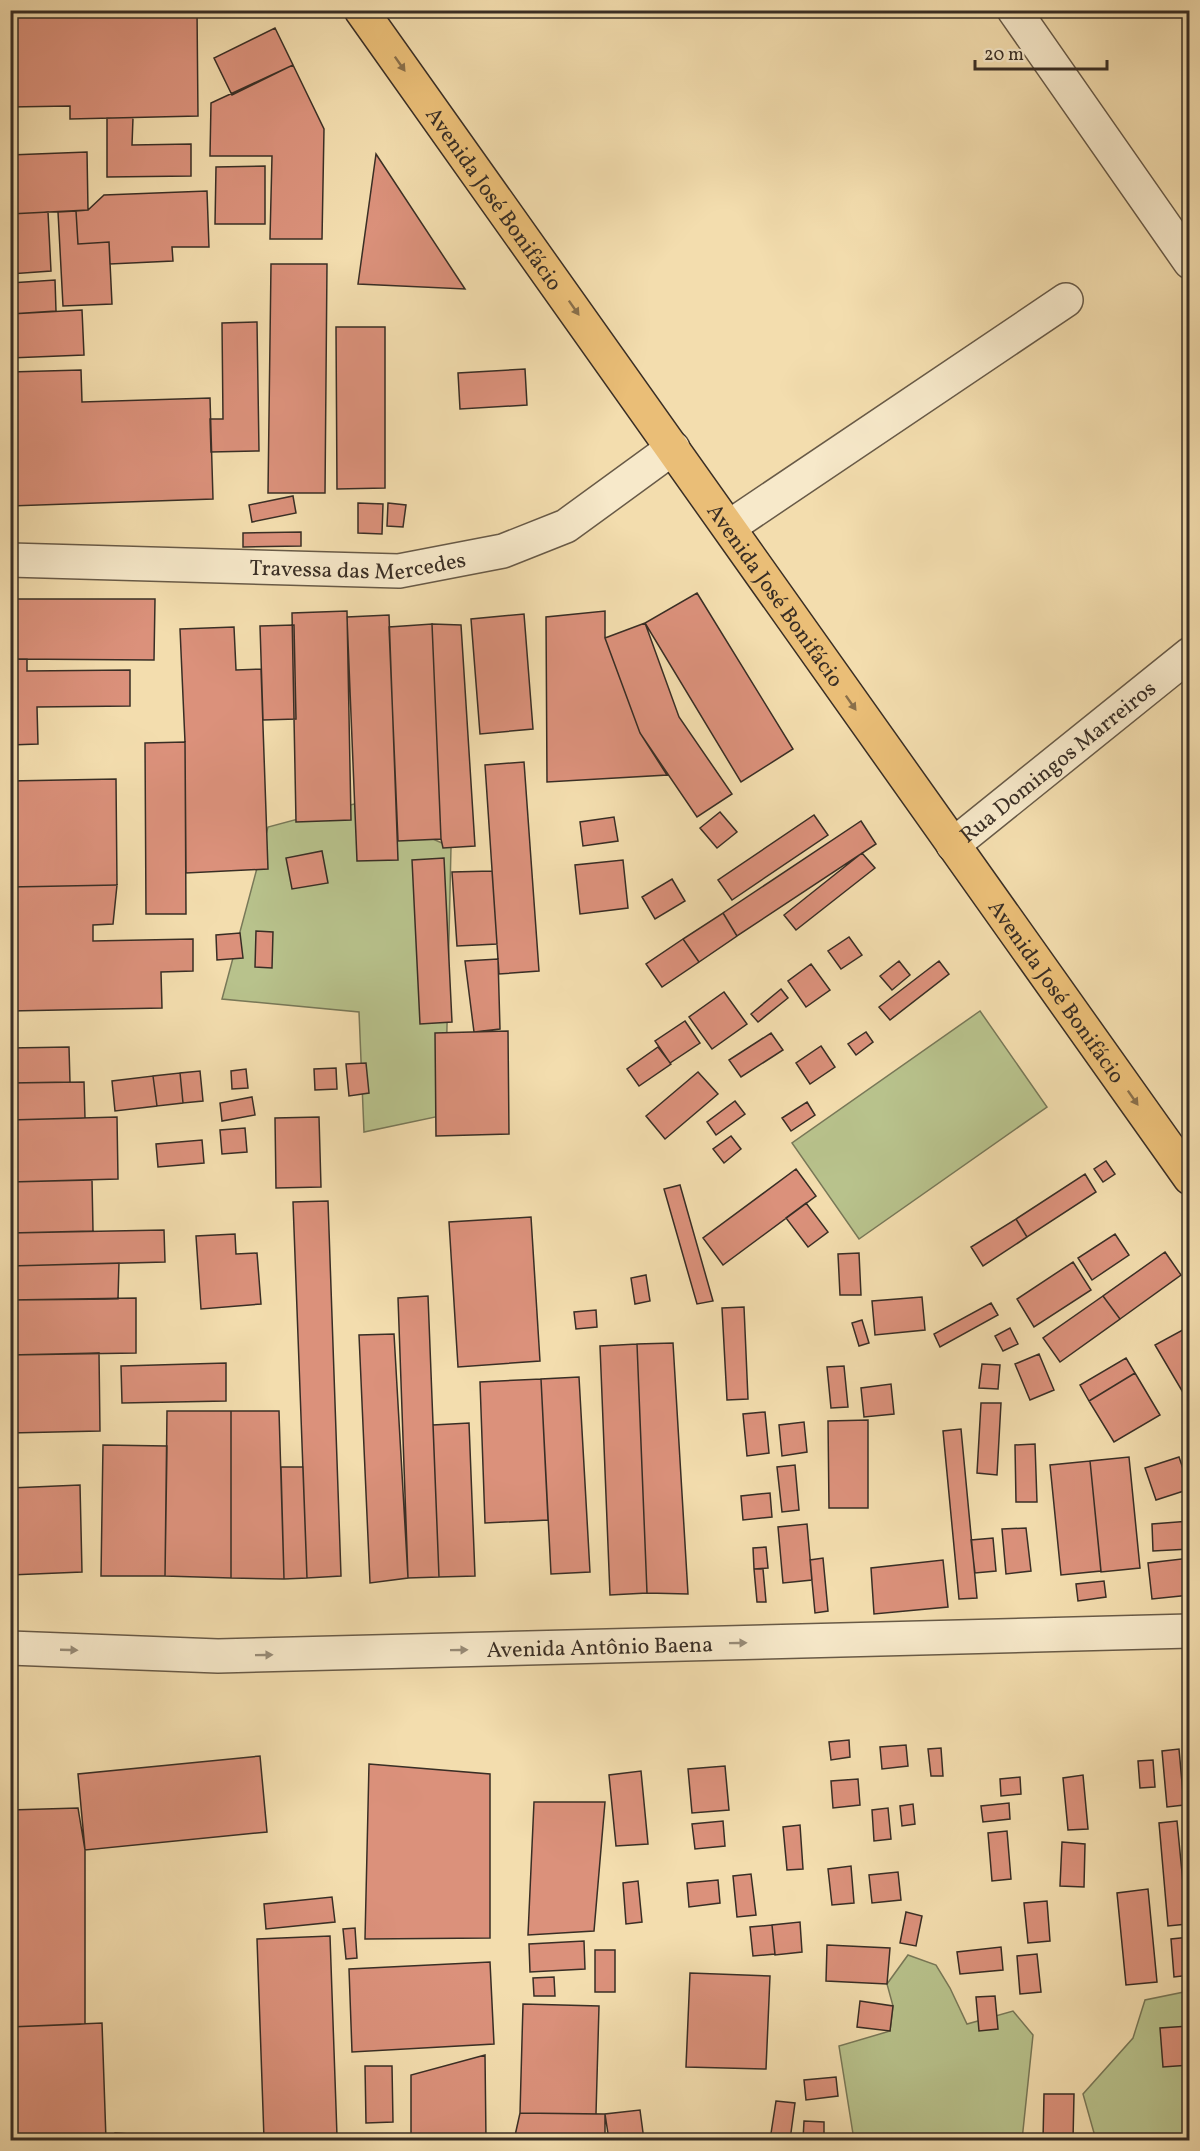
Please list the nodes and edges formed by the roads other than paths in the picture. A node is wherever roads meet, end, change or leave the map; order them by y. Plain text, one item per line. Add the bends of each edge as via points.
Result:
1 (1014, 10) edge
2 (367, 12) edge
3 (1190, 262) edge
4 (1066, 300) dead end
5 (673, 448) junction
6 (729, 527) junction
7 (10, 560) edge
8 (1190, 654) edge
9 (953, 844) junction
10 (1188, 1172) edge
11 (1190, 1631) edge
12 (10, 1648) edge

1 - 3 street
2 -> 5 main road, Avenida José Bonifácio
4 - 6 street
5 - 6 main road, Avenida José Bonifácio
5 - 7 street, Travessa das Mercedes via 566,526 503,551 399,571
6 -> 9 main road, Avenida José Bonifácio
8 - 9 street, Rua Domingos Marreiros
9 -> 10 main road, Avenida José Bonifácio
12 -> 11 street, Avenida Antônio Baena via 218,1656

